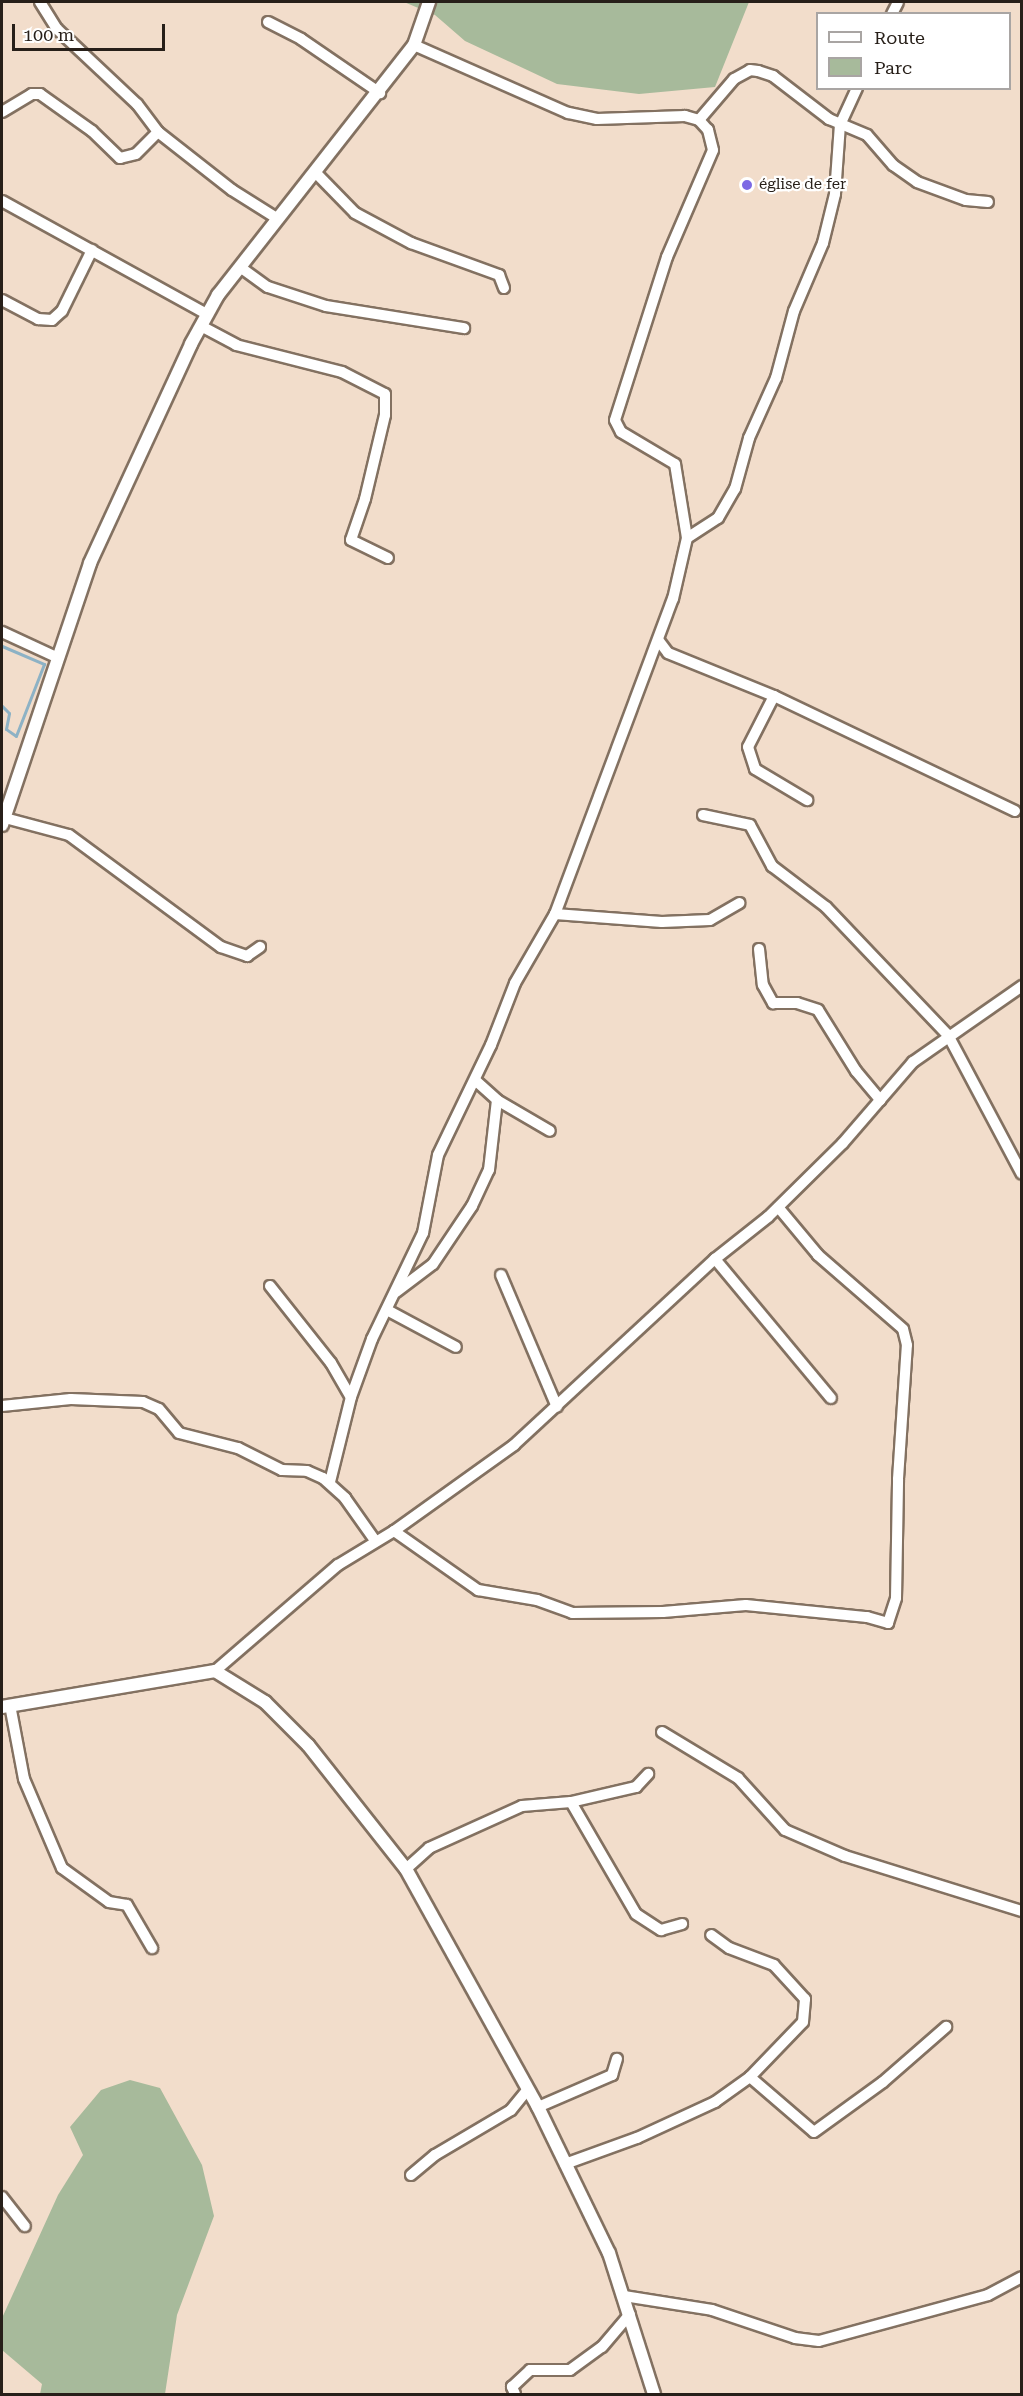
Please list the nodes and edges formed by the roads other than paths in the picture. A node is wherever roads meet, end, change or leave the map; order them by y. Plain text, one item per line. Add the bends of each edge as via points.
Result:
1 (40, 2) edge
2 (429, 2) edge
3 (268, 22) dead end
4 (414, 45) junction
5 (856, 90) edge
6 (380, 93) junction
7 (2, 112) edge
8 (699, 120) junction
9 (840, 125) junction
10 (158, 132) junction
11 (315, 172) junction
12 (2, 201) edge
13 (988, 202) dead end
14 (278, 219) junction
15 (92, 250) junction
16 (240, 267) junction
17 (504, 288) dead end
18 (2, 300) edge
19 (207, 314) junction
20 (201, 326) junction
21 (464, 328) dead end
22 (687, 538) junction
23 (388, 558) dead end
24 (2, 632) edge
25 (659, 641) junction
26 (56, 657) junction
27 (774, 696) junction
28 (807, 800) dead end
29 (1015, 811) dead end
30 (703, 815) dead end
31 (3, 822) edge
32 (739, 903) dead end
33 (555, 914) junction
34 (260, 947) dead end
35 (759, 949) dead end
36 (1022, 986) edge
37 (948, 1035) junction
38 (475, 1080) junction
39 (496, 1100) junction
40 (880, 1100) junction
41 (550, 1131) dead end
42 (1022, 1174) edge
43 (778, 1207) junction
44 (716, 1259) junction
45 (501, 1275) dead end
46 (270, 1286) dead end
47 (396, 1292) junction
48 (387, 1310) junction
49 (456, 1347) dead end
50 (351, 1397) junction
51 (831, 1398) dead end
52 (2, 1406) edge
53 (557, 1407) junction
54 (330, 1482) junction
55 (394, 1531) junction
56 (374, 1539) junction
57 (215, 1671) junction
58 (6, 1706) edge
59 (662, 1732) dead end
60 (648, 1774) dead end
61 (571, 1802) junction
62 (406, 1869) junction
63 (1022, 1911) edge
64 (682, 1924) dead end
65 (711, 1935) dead end
66 (152, 1948) dead end
67 (946, 2028) dead end
68 (617, 2059) dead end
69 (750, 2078) junction
70 (527, 2090) junction
71 (538, 2107) junction
72 (566, 2164) junction
73 (411, 2175) dead end
74 (2, 2196) edge
75 (25, 2226) dead end
76 (1022, 2277) edge
77 (624, 2296) junction
78 (630, 2314) junction
79 (516, 2394) edge
80 (654, 2394) edge

1 - 10 street via 57,29 137,104
2 - 4 main road
3 - 6 street via 301,39
4 - 6 main road
4 - 8 street via 568,113 597,119 685,116
5 - 9 street
6 - 11 main road
7 - 10 street via 32,94 40,94 92,131 120,158 136,154
8 - 9 street via 734,79 750,70 773,76 807,106
8 - 22 street via 708,130 713,150 667,257 615,420 621,432 675,464
9 - 13 street via 867,135 893,165 917,182 966,200
9 - 22 street via 835,194 823,243 794,312 776,378 749,438 735,489 718,518
10 - 14 street via 232,190
11 - 14 main road
11 - 17 street via 355,213 411,243 499,275
12 - 15 street
14 - 16 main road
15 - 18 street via 62,311 52,320 38,319
15 - 19 street
16 - 19 main road
16 - 21 street via 268,287 326,306
19 - 20 main road
20 - 23 street via 236,345 342,372 385,394 385,415 365,500 351,540
20 - 26 main road via 90,563
22 - 25 street
24 - 26 street
25 - 27 street via 668,652
25 - 33 street
26 - 31 main road
27 - 28 street via 748,747 755,770
27 - 29 street
30 - 37 street via 750,825 772,866 825,907
31 - 34 street via 69,835 221,947 247,956
32 - 33 street via 710,920 651,922
33 - 38 street via 515,983
35 - 40 street via 764,985 773,1003 797,1003 818,1010 856,1071
36 - 37 street
37 - 40 street via 906,1068
37 - 42 street
38 - 39 street
38 - 47 street via 438,1155 425,1225
39 - 41 street
39 - 47 street via 489,1170 472,1206 433,1264
40 - 43 street
43 - 44 street
43 - 55 street via 818,1255 903,1329 907,1345 898,1479 896,1598 888,1623 867,1617 746,1605 663,1612 572,1613 537,1600 478,1590
44 - 51 street
44 - 53 street
45 - 53 street
46 - 50 street via 331,1363
47 - 48 street
48 - 49 street
48 - 50 street
50 - 54 street
52 - 54 street via 71,1400 143,1402 159,1409 179,1433 238,1448 282,1470 307,1471
53 - 55 street via 514,1445
54 - 56 street
55 - 56 street
56 - 57 street via 291,1602
57 - 58 main road
57 - 62 main road via 265,1702 308,1745
58 - 66 street via 24,1779 63,1868 109,1902 127,1905
59 - 63 street via 738,1778 785,1830 845,1856
60 - 61 street via 636,1787
61 - 62 street via 522,1806 429,1848
61 - 64 street via 636,1914 661,1930
62 - 70 main road
65 - 69 street via 729,1948 774,1965 805,1999 803,2022
67 - 69 street via 884,2082 814,2132
68 - 71 street via 612,2075
69 - 72 street via 699,2110
70 - 71 main road
70 - 73 street via 510,2110 435,2155
71 - 72 main road
72 - 77 main road via 609,2253
74 - 75 street
76 - 77 street via 988,2295 819,2341 795,2338 712,2310
77 - 78 main road
78 - 79 street via 602,2347 570,2370 530,2370 512,2387
78 - 80 main road

